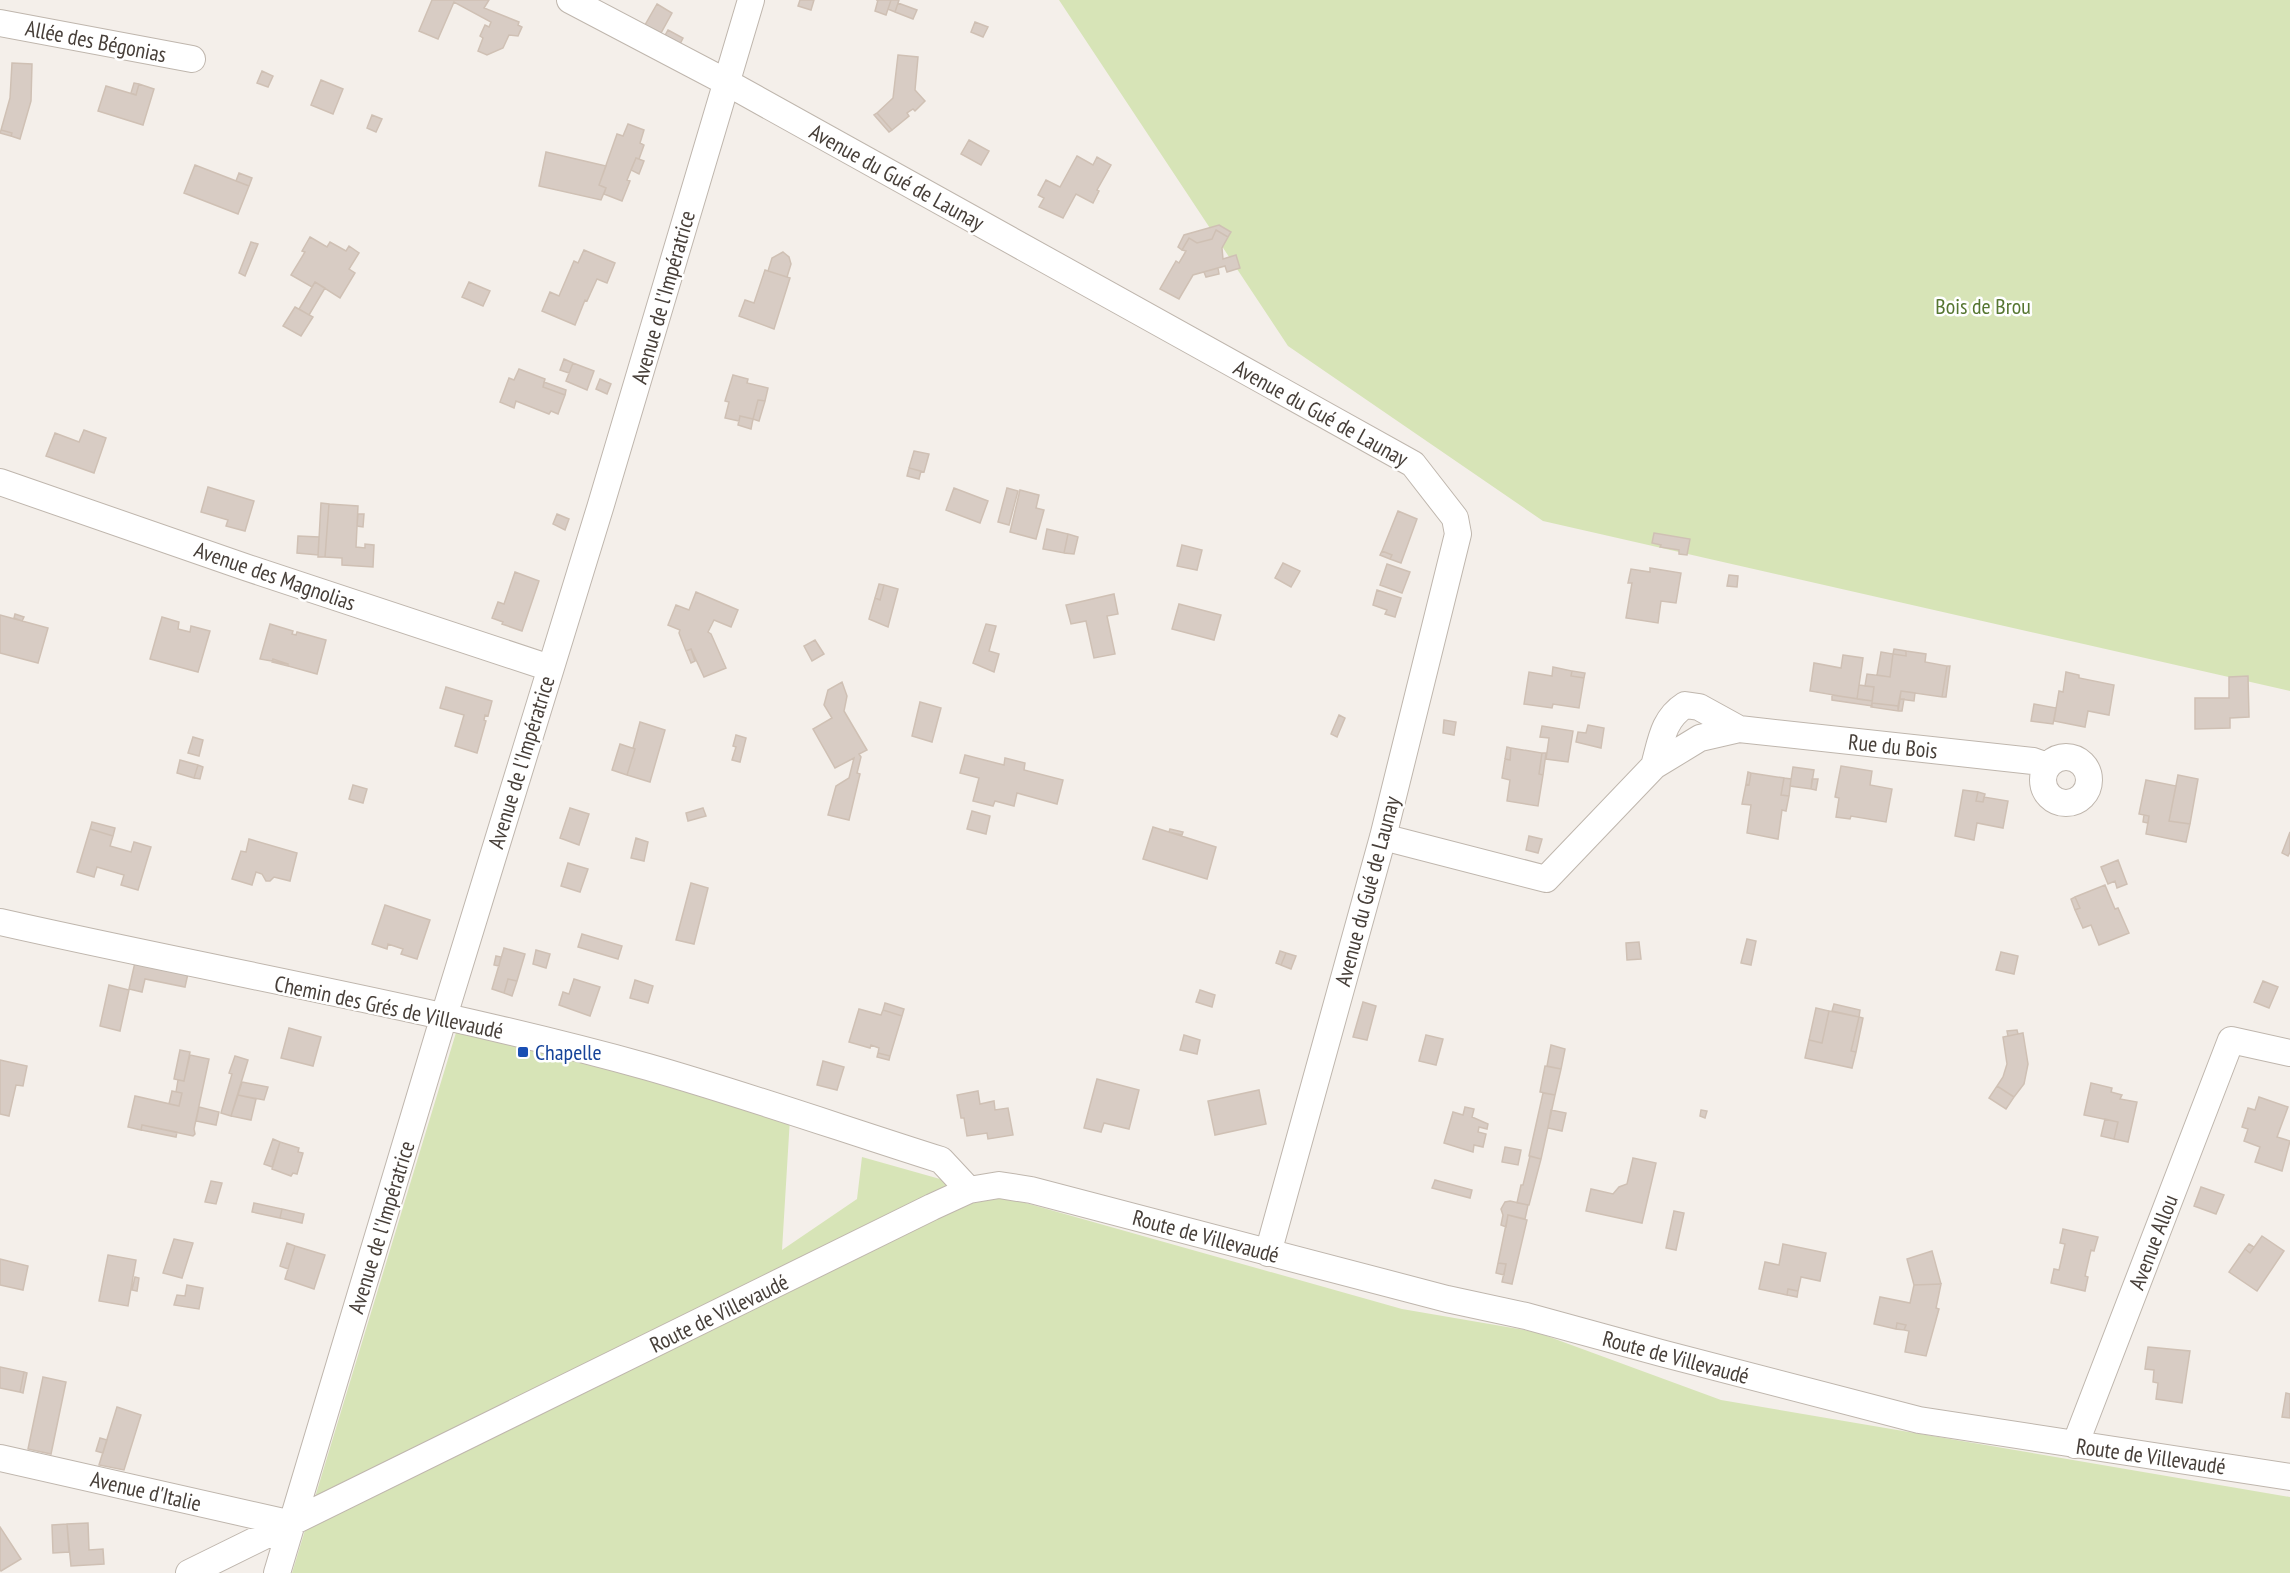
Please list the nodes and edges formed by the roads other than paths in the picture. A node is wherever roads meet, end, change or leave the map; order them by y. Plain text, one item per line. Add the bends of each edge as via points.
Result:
1 (570, 0) edge
2 (751, 0) edge
3 (0, 22) edge
4 (192, 59) dead end
5 (726, 82) junction
6 (0, 482) edge
7 (550, 668) junction
8 (1739, 729) junction
9 (1654, 765) junction
10 (2048, 766) dead end
11 (1383, 837) junction
12 (0, 922) edge
13 (444, 1016) junction
14 (2290, 1053) edge
15 (969, 1190) junction
16 (1268, 1253) junction
17 (2075, 1445) junction
18 (0, 1458) edge
19 (2290, 1477) edge
20 (292, 1524) junction
21 (189, 1573) edge
22 (277, 1573) edge

1 - 5 street, Avenue du Gué de Launay
2 - 5 street, Avenue de l'Impératrice
3 - 4 street, Allée des Bégonias
5 - 7 street, Avenue de l'Impératrice
5 - 11 street, Avenue du Gué de Launay via 1413,464 1455,518 1458,534
6 - 7 street, Avenue des Magnolias
7 - 13 street, Avenue de l'Impératrice
8 - 9 street, Rue du Bois via 1700,738
8 - 9 street, Rue du Bois via 1699,707 1685,705 1673,712
8 - 10 street, Rue du Bois via 2033,761
9 - 11 street, Rue du Bois via 1546,879
11 - 16 street, Avenue du Gué de Launay
12 - 13 street, Chemin des Grés de Villevaudé
13 - 15 street, Chemin des Grés de Villevaudé via 648,1067 941,1160
13 - 20 street, Avenue de l'Impératrice
14 - 17 street, Avenue Allou via 2231,1040
15 - 16 street, Route de Villevaudé via 999,1185 1031,1190
15 - 20 street, Route de Villevaudé
16 - 17 street, Route de Villevaudé via 1526,1316 1919,1420
17 - 19 street, Route de Villevaudé
18 - 20 street, Avenue d'Italie
20 - 21 street, Route de Villevaudé
20 - 22 street, Avenue de l'Impératrice

